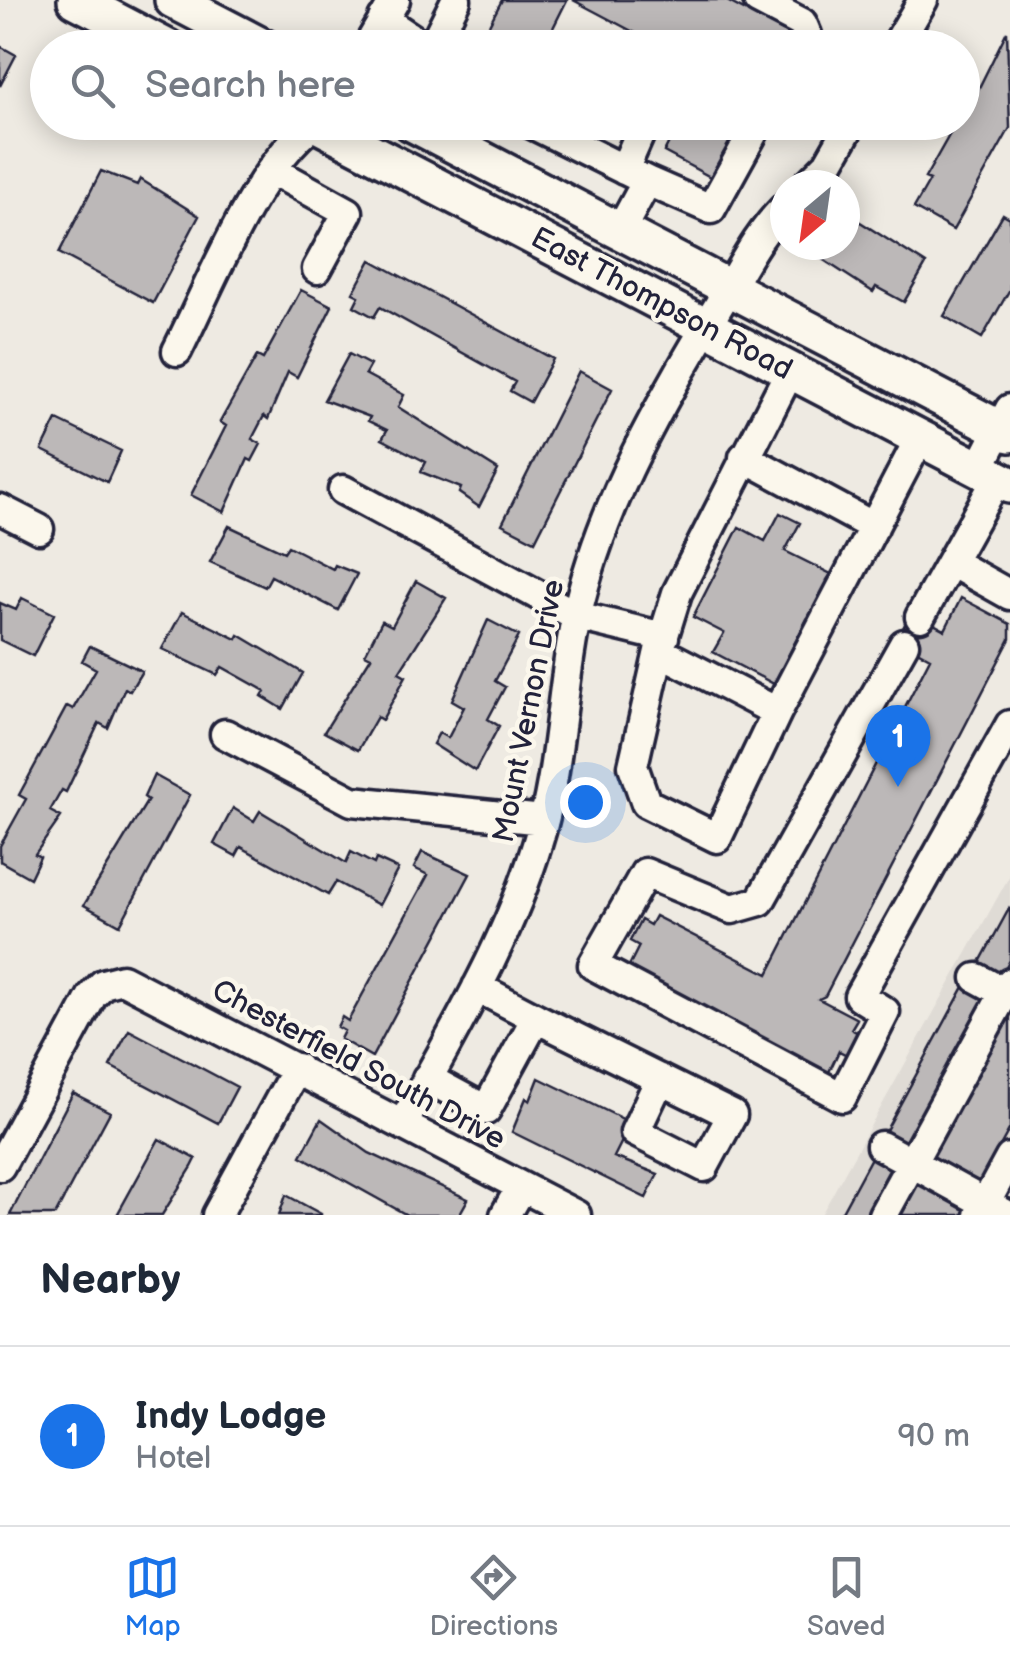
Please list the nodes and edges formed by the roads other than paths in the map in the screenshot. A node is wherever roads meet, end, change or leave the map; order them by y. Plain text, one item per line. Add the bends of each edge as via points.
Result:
1 (76, 0) edge
2 (173, 0) edge
3 (456, 0) edge
4 (758, 0) edge
5 (923, 0) edge
6 (389, 10) edge
7 (134, 30) edge
8 (230, 30) edge
9 (410, 30) edge
10 (439, 30) edge
11 (805, 30) edge
12 (906, 30) edge
13 (294, 140) edge
14 (351, 140) edge
15 (465, 140) edge
16 (565, 140) edge
17 (642, 140) edge
18 (749, 140) edge
19 (842, 140) edge
20 (272, 170) junction
21 (822, 170) edge
22 (636, 176) junction
23 (770, 224) edge
24 (620, 231) junction
25 (318, 269) dead end
26 (717, 308) junction
27 (177, 351) dead end
28 (790, 371) junction
29 (1006, 424) edge
30 (920, 438) junction
31 (744, 457) junction
32 (995, 478) edge
33 (343, 490) dead end
34 (0, 509) edge
35 (874, 527) junction
36 (39, 530) dead end
37 (951, 562) junction
38 (1010, 595) edge
39 (577, 616) junction
40 (920, 617) dead end
41 (662, 644) junction
42 (904, 644) dead end
43 (777, 712) junction
44 (1010, 725) edge
45 (225, 734) dead end
46 (544, 820) junction
47 (977, 978) dead end
48 (477, 988) junction
49 (1008, 991) edge
50 (536, 1018) junction
51 (297, 1068) junction
52 (428, 1078) junction
53 (660, 1079) dead end
54 (403, 1124) junction
55 (882, 1146) dead end
56 (1010, 1158) edge
57 (912, 1163) junction
58 (0, 1166) edge
59 (521, 1186) junction
60 (990, 1211) edge
61 (217, 1215) edge
62 (506, 1215) edge
63 (576, 1215) edge
64 (883, 1215) edge

1 - 7 main road
2 - 8 main road
3 - 10 street
4 - 11 street
5 - 12 street
6 - 9 street
13 - 20 street
14 - 26 main road, East Thompson Road
15 - 24 main road, East Thompson Road
16 - 22 street
17 - 22 street
18 - 22 street via 712,209
19 - 21 street
20 - 25 street via 348,212
20 - 27 street
22 - 24 street
23 - 26 street, Mount Vernon Drive
24 - 26 main road, East Thompson Road
26 - 28 main road, East Thompson Road
26 - 29 main road, East Thompson Road
26 - 39 street, Mount Vernon Drive via 621,485
28 - 30 main road, East Thompson Road
28 - 31 street
29 - 32 street
30 - 32 main road, East Thompson Road
30 - 35 street
31 - 35 street
31 - 41 street via 677,592
32 - 37 street
33 - 39 street
34 - 36 street
35 - 43 street
37 - 38 street
37 - 40 street
39 - 41 street
39 - 46 street, Mount Vernon Drive
41 - 43 street
41 - 43 street via 633,766 646,803 717,838
42 - 44 street via 760,901 732,909 644,872 593,965 842,1097 886,1012 859,996
45 - 46 street via 352,801
46 - 48 street, Mount Vernon Drive via 516,907
47 - 49 street
48 - 50 street
48 - 52 street, Mount Vernon Drive
49 - 57 street
50 - 52 street via 486,1110
50 - 53 street
51 - 54 street, Chesterfield South Drive
51 - 58 street, Chesterfield South Drive via 132,981 110,980 92,996
51 - 61 street
52 - 54 street, Mount Vernon Drive
54 - 59 street, Chesterfield South Drive
55 - 57 street
56 - 60 street
57 - 60 street
57 - 64 street
59 - 62 street
59 - 63 street, Chesterfield South Drive

